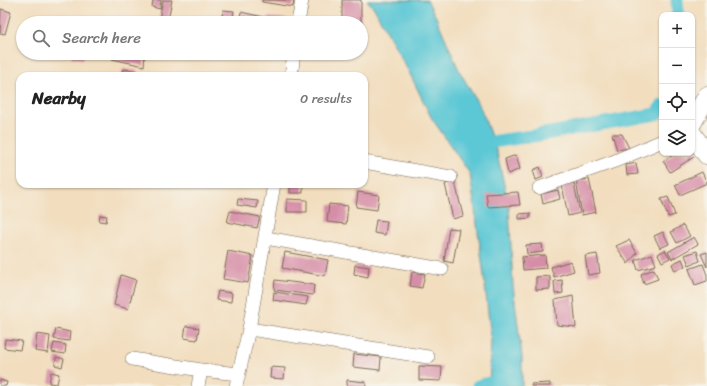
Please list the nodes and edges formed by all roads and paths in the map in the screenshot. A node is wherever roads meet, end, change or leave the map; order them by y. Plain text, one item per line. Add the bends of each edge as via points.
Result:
1 (302, 0) edge
2 (299, 16) edge
3 (293, 60) edge
4 (292, 72) edge
5 (707, 96) edge
6 (694, 120) edge
7 (695, 138) edge
8 (659, 142) edge
9 (707, 155) edge
10 (368, 163) edge
11 (451, 177) dead end
12 (273, 188) edge
13 (539, 188) dead end
14 (266, 238) junction
15 (442, 269) dead end
16 (249, 329) junction
17 (428, 357) dead end
18 (132, 359) dead end
19 (201, 370) junction
20 (238, 380) edge
21 (198, 386) edge

1 - 2 street
3 - 4 street
5 - 6 street
7 - 9 street
8 - 13 street
10 - 11 street
12 - 14 street
14 - 15 street
14 - 16 street
16 - 17 street
16 - 20 street
18 - 19 street
19 - 20 street
19 - 21 street

